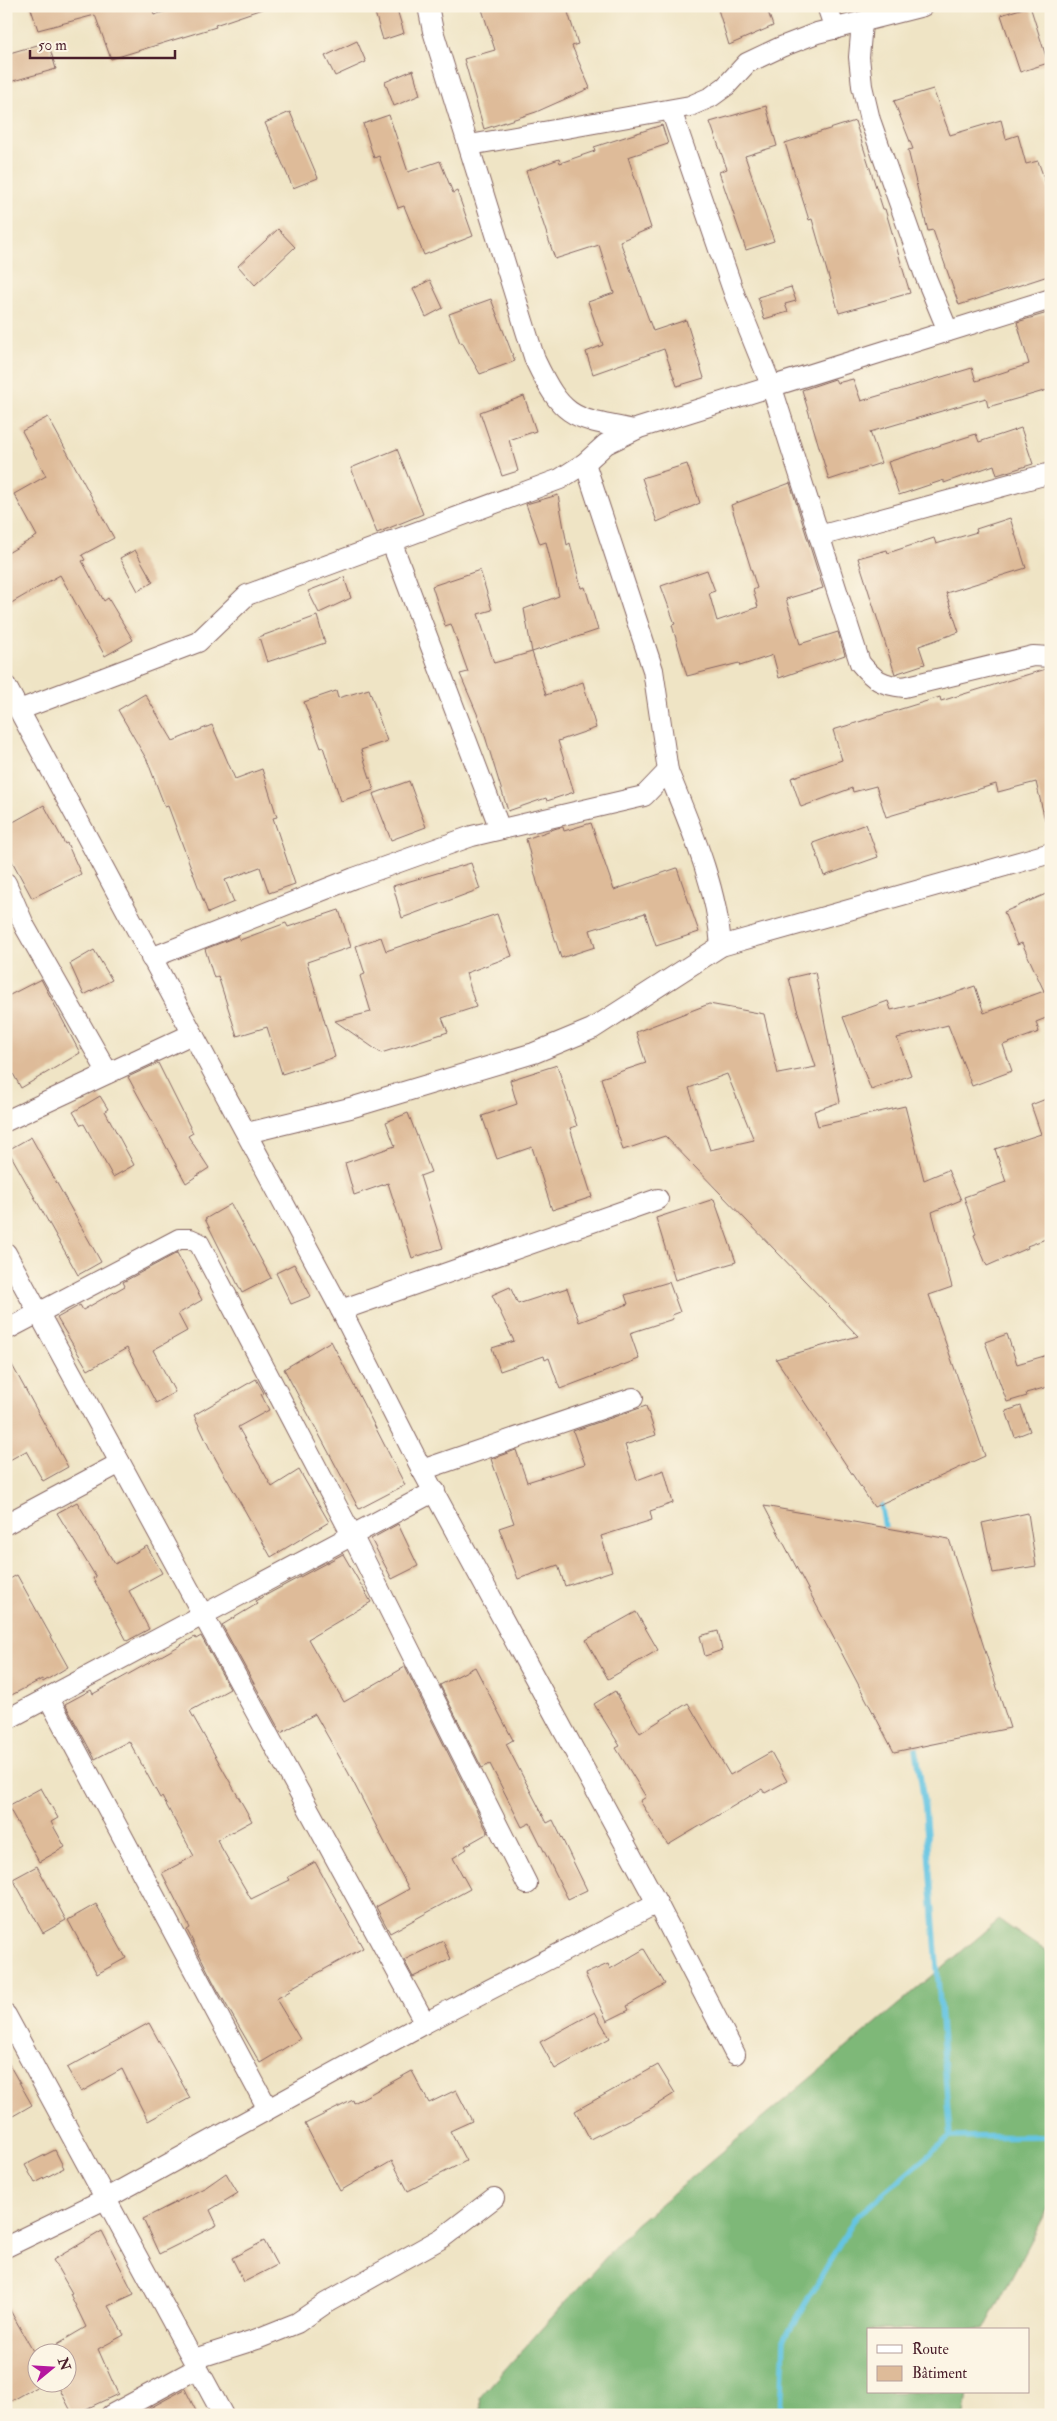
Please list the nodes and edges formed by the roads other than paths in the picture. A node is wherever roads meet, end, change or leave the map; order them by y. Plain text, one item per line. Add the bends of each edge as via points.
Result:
1 (428, 6) edge
2 (827, 6) edge
3 (922, 6) edge
4 (862, 23) junction
5 (835, 29) junction
6 (670, 110) junction
7 (470, 146) junction
8 (1051, 299) edge
9 (948, 331) junction
10 (770, 385) junction
11 (634, 430) junction
12 (585, 463) junction
13 (1051, 473) edge
14 (819, 536) junction
15 (391, 541) junction
16 (1051, 657) edge
17 (6, 686) edge
18 (19, 710) junction
19 (668, 771) junction
20 (500, 829) junction
21 (1051, 853) edge
22 (6, 883) edge
23 (721, 946) junction
24 (151, 958) junction
25 (192, 1034) junction
26 (108, 1073) junction
27 (6, 1121) edge
28 (246, 1133) junction
29 (658, 1198) dead end
30 (6, 1253) edge
31 (341, 1310) junction
32 (39, 1313) junction
33 (6, 1330) edge
34 (633, 1398) dead end
35 (120, 1463) junction
36 (422, 1470) junction
37 (435, 1491) junction
38 (6, 1524) edge
39 (352, 1535) junction
40 (202, 1614) junction
41 (48, 1698) junction
42 (6, 1720) edge
43 (528, 1884) dead end
44 (657, 1904) junction
45 (6, 2015) edge
46 (425, 2023) junction
47 (735, 2054) dead end
48 (268, 2109) junction
49 (494, 2198) dead end
50 (105, 2199) junction
51 (6, 2247) edge
52 (196, 2363) junction
53 (111, 2415) edge
54 (223, 2415) edge

1 - 7 street
2 - 5 street
3 - 4 street
4 - 5 street
4 - 9 street via 862,86 870,120
5 - 6 street via 817,33 747,63 711,97
6 - 7 street
6 - 10 street
7 - 11 street via 535,360 550,392 565,409 586,420
8 - 9 street
9 - 10 street
10 - 11 street
10 - 14 street
11 - 12 street via 606,444
12 - 15 street via 560,479
12 - 19 street via 653,670
13 - 14 street
14 - 16 street via 860,663 871,676 887,686 904,687 1033,656
15 - 18 street via 247,595 198,642
15 - 20 street
17 - 18 street
18 - 24 street
19 - 20 street via 644,796
19 - 23 street via 692,832 719,917
20 - 24 street via 354,878
21 - 23 street
22 - 26 street via 25,927
23 - 28 street via 592,1029 534,1053 350,1108
24 - 25 street
25 - 26 street
25 - 28 street
26 - 27 street
28 - 31 street
29 - 31 street
30 - 32 street
31 - 36 street
32 - 33 street
32 - 35 street
32 - 39 street via 179,1239 199,1243
34 - 36 street
35 - 38 street
35 - 40 street
36 - 37 street
37 - 39 street
37 - 44 street
39 - 40 street
39 - 43 street
40 - 41 street
40 - 46 street
41 - 42 street
41 - 48 street
44 - 46 street
44 - 47 street
45 - 50 street
46 - 48 street
48 - 50 street
49 - 52 street via 442,2238 326,2303 298,2323
50 - 51 street
50 - 52 street
52 - 53 street
52 - 54 street

